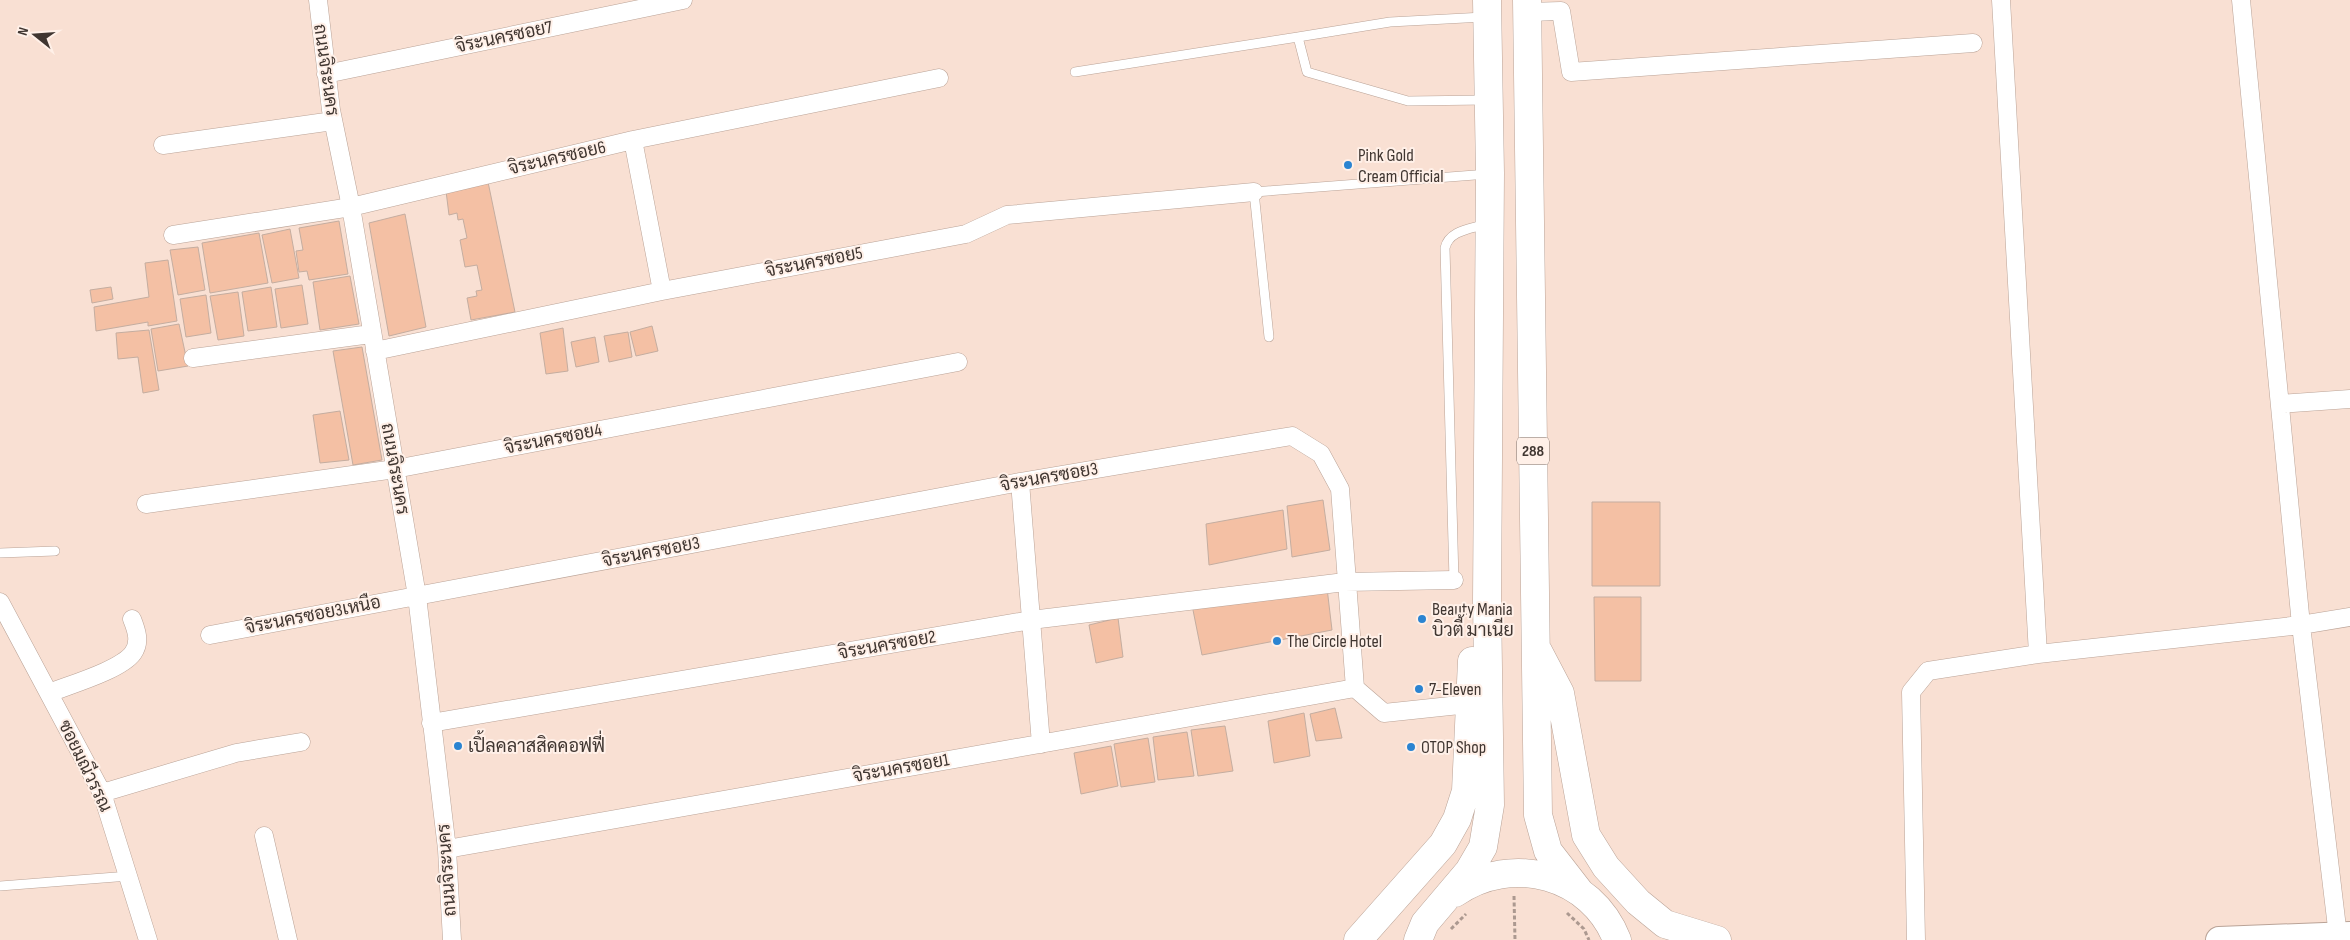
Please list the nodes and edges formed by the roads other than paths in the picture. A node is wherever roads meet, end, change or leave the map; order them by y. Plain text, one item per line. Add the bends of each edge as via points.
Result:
1 (318, 0) edge
2 (683, 0) edge
3 (2002, 0) edge
4 (2241, 0) edge
5 (1527, 6) edge
6 (1487, 9) edge
7 (1298, 36) junction
8 (1973, 43) dead end
9 (1075, 72) dead end
10 (326, 74) junction
11 (939, 78) dead end
12 (1488, 100) junction
13 (333, 121) junction
14 (633, 140) junction
15 (163, 146) dead end
16 (1490, 173) junction
17 (1254, 192) junction
18 (351, 207) junction
19 (1489, 224) junction
20 (174, 235) dead end
21 (662, 291) junction
22 (371, 334) junction
23 (1269, 337) dead end
24 (375, 351) junction
25 (193, 358) dead end
26 (958, 362) dead end
27 (2350, 399) edge
28 (2280, 404) junction
29 (395, 468) junction
30 (1020, 482) junction
31 (146, 504) dead end
32 (55, 551) dead end
33 (0, 553) edge
34 (1454, 580) joint
35 (1345, 582) junction
36 (417, 596) junction
37 (1487, 601) junction
38 (0, 602) edge
39 (2350, 617) edge
40 (132, 619) dead end
41 (1031, 620) junction
42 (2301, 625) junction
43 (210, 635) dead end
44 (1536, 648) junction
45 (2038, 654) junction
46 (1355, 688) junction
47 (49, 693) junction
48 (1469, 704) junction
49 (432, 723) junction
50 (301, 742) dead end
51 (1041, 744) junction
52 (102, 793) junction
53 (264, 836) dead end
54 (447, 849) junction
55 (129, 876) junction
56 (0, 886) edge
57 (1444, 901) junction
58 (1572, 901) junction
59 (1425, 934) edge
60 (2344, 936) edge
61 (1611, 937) edge
62 (148, 940) edge
63 (288, 940) edge
64 (452, 940) edge
65 (1358, 940) edge
66 (1717, 940) edge
67 (1916, 940) edge
68 (2219, 940) edge

1 - 10 street, ถนนจิระนคร
2 - 10 street, จิระนครซอย7
3 - 45 street
4 - 28 street
5 - 8 street via 1561,11 1571,72
5 - 44 main road, 288
6 - 7 lane
6 - 12 main road
7 - 9 lane
7 - 12 lane via 1307,72 1408,101
10 - 13 street, ถนนจิระนคร
11 - 14 street, จิระนครซอย6
12 - 16 main road
13 - 15 street
13 - 18 street, ถนนจิระนคร
14 - 18 street, จิระนครซอย6
14 - 21 street
16 - 17 lane
16 - 19 main road
17 - 21 street, จิระนครซอย5 via 1007,215 966,234
17 - 23 lane
18 - 20 street, จิระนครซอย6
18 - 22 street, ถนนจิระนคร
19 - 34 lane via 1454,234 1447,239 1445,248
19 - 37 main road
21 - 24 street, จิระนครซอย5
22 - 24 street, ถนนจิระนคร
22 - 25 street
24 - 29 street, ถนนจิระนคร
26 - 29 street, จิระนครซอย4
27 - 28 street
28 - 42 street
29 - 31 street, จิระนครซอย4
29 - 36 street, ถนนจิระนคร
30 - 35 street, จิระนครซอย3 via 1292,436 1321,454 1340,489
30 - 36 street, จิระนครซอย3
30 - 41 street
32 - 33 lane
34 - 35 street, จิระนครซอย2
35 - 41 street, จิระนครซอย2
35 - 46 street, จิระนครซอย3
36 - 43 street, จิระนครซอย3เหนือ
36 - 49 street, ถนนจิระนคร
37 - 48 main road via 1471,667
37 - 57 main road via 1490,805 1483,847 1469,871
38 - 47 street, ซอยมณีวรรณ
39 - 42 street
40 - 47 street via 137,641 133,653 95,676
41 - 49 street, จิระนครซอย2
41 - 51 street
42 - 45 street
42 - 60 street
44 - 58 main road, 288 via 1538,815 1548,851
44 - 66 main road via 1560,693 1586,835 1606,867 1638,902 1665,924
45 - 67 street via 1928,671 1911,692
46 - 48 street via 1384,713
46 - 51 street, จิระนครซอย1
47 - 52 street, ซอยมณีวรรณ
48 - 65 main road via 1466,791 1444,844
49 - 54 street, ถนนจิระนคร
50 - 52 street via 236,753
51 - 54 street, จิระนครซอย1
52 - 55 street, ซอยมณีวรรณ
53 - 63 street
54 - 64 street, ถนนจิระนคร
55 - 56 lane
55 - 62 street, ซอยมณีวรรณ
57 - 58 main road via 1468,884 1495,874 1524,872 1553,878
57 - 59 main road
58 - 61 main road via 1598,907
60 - 68 main road

